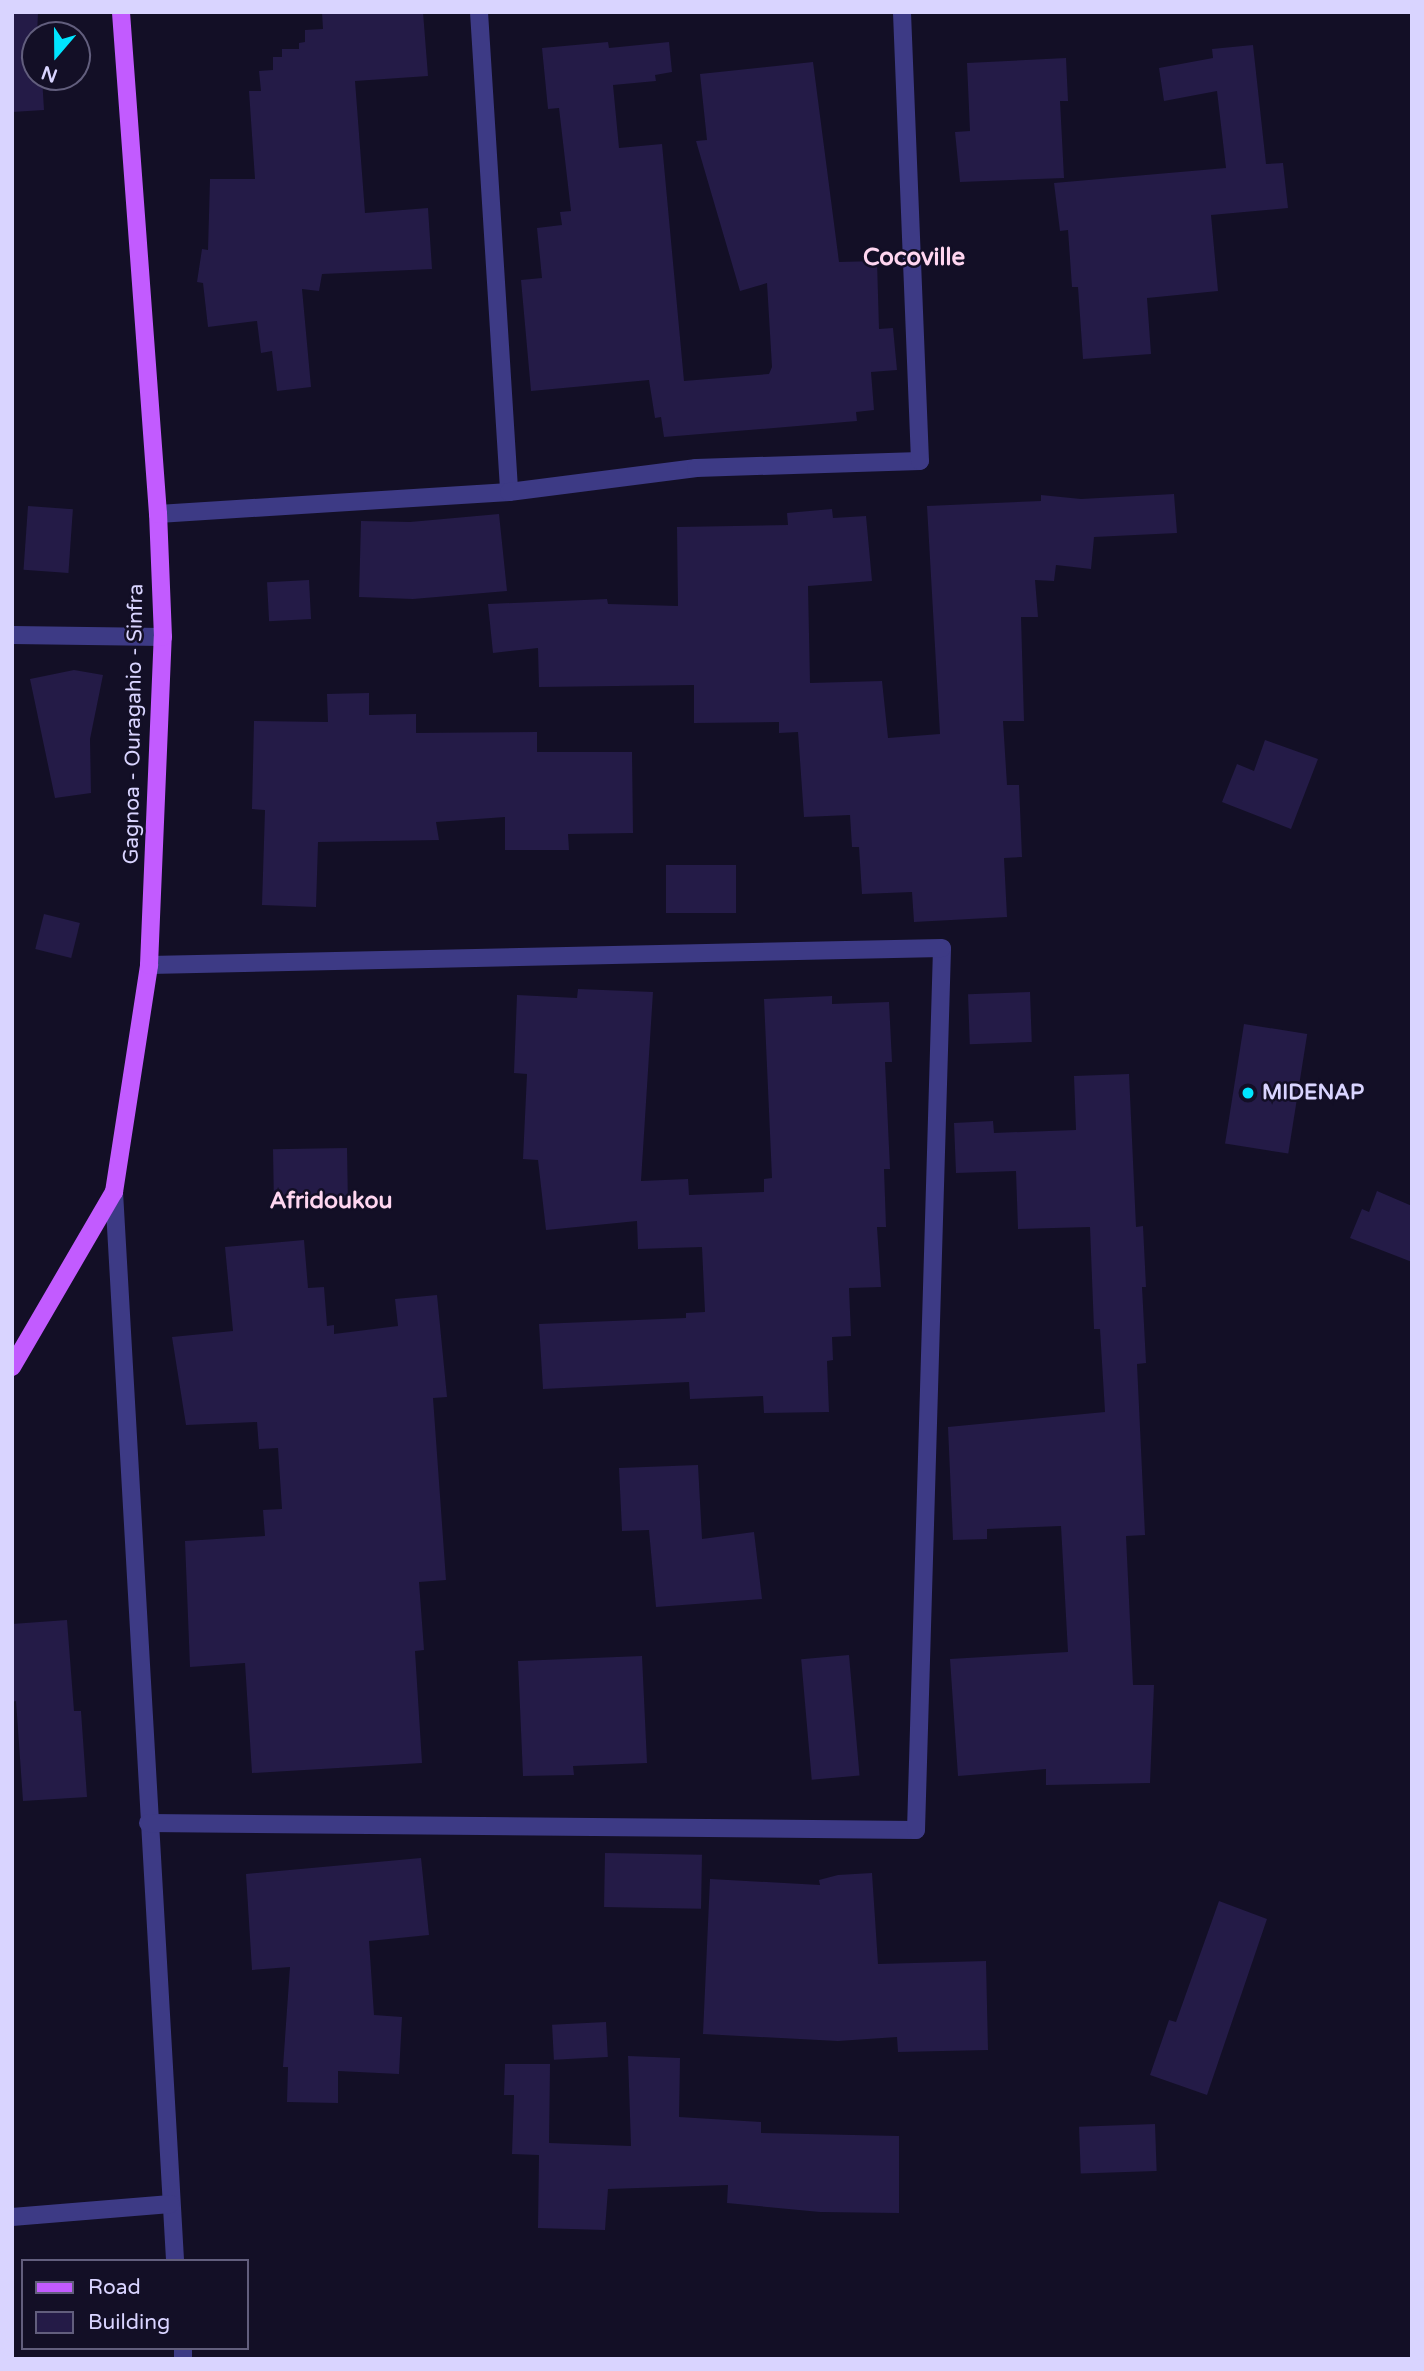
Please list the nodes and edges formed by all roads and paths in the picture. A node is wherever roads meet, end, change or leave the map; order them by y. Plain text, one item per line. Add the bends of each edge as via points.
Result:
1 (121, 12) edge
2 (479, 12) edge
3 (902, 12) edge
4 (509, 492) junction
5 (158, 514) junction
6 (12, 635) edge
7 (163, 637) junction
8 (149, 965) junction
9 (114, 1192) junction
10 (12, 1367) edge
11 (148, 1823) junction
12 (170, 2204) junction
13 (12, 2217) edge
14 (175, 2259) edge

1 - 5 main road, Gagnoa - Ouragahio - Sinfra
2 - 4 street
3 - 4 street via 920,461 696,468
4 - 5 street
5 - 7 main road, Gagnoa - Ouragahio - Sinfra
6 - 7 street
7 - 8 main road, Gagnoa - Ouragahio - Sinfra
8 - 9 main road, Gagnoa - Ouragahio - Sinfra
8 - 11 street via 942,948 916,1830
9 - 10 main road, Gagnoa - Ouragahio - Sinfra
9 - 11 street
11 - 12 street
12 - 13 street
12 - 14 street

